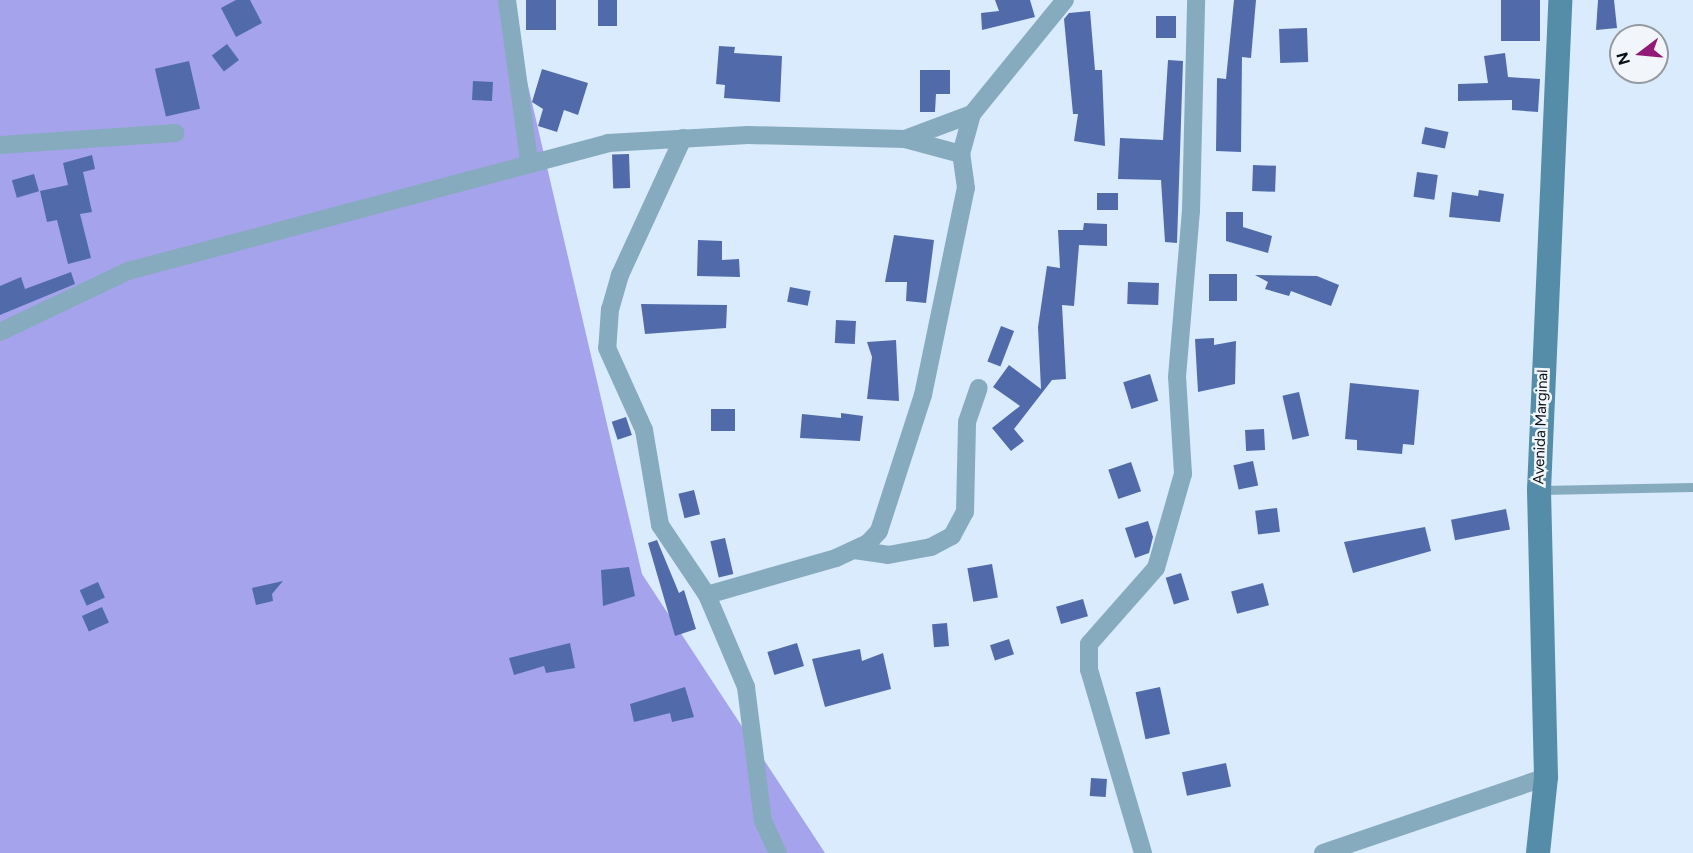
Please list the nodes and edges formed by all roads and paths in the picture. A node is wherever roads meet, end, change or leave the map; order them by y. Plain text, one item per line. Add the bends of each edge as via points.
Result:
1 (507, 0) edge
2 (1065, 0) edge
3 (1196, 0) edge
4 (1560, 0) edge
5 (972, 114) junction
6 (176, 133) dead end
7 (683, 138) junction
8 (905, 139) junction
9 (0, 145) edge
10 (961, 154) junction
11 (529, 160) junction
12 (0, 332) edge
13 (979, 388) dead end
14 (1693, 487) edge
15 (1539, 490) junction
16 (854, 550) junction
17 (707, 595) junction
18 (1546, 777) junction
19 (778, 853) edge
20 (1143, 853) edge
21 (1323, 853) edge
22 (1538, 853) edge

1 - 11 street
2 - 5 street
3 - 20 street via 1191,211 1177,376 1183,474 1156,568 1089,644 1089,670
4 - 15 street, Avenida Marginal
5 - 8 street
5 - 10 street
6 - 9 street
7 - 8 street
7 - 11 street via 608,143
7 - 17 street via 620,274 610,309 607,348 644,430 660,525
8 - 10 street
10 - 16 street via 966,188 923,394 879,531
11 - 12 street via 459,187 128,271
13 - 16 street via 967,422 964,512 952,536 931,547 888,555
14 - 15 lane
15 - 18 street, Avenida Marginal
16 - 17 street
17 - 19 street via 746,687 763,821
18 - 21 street
18 - 22 street, Avenida Marginal

